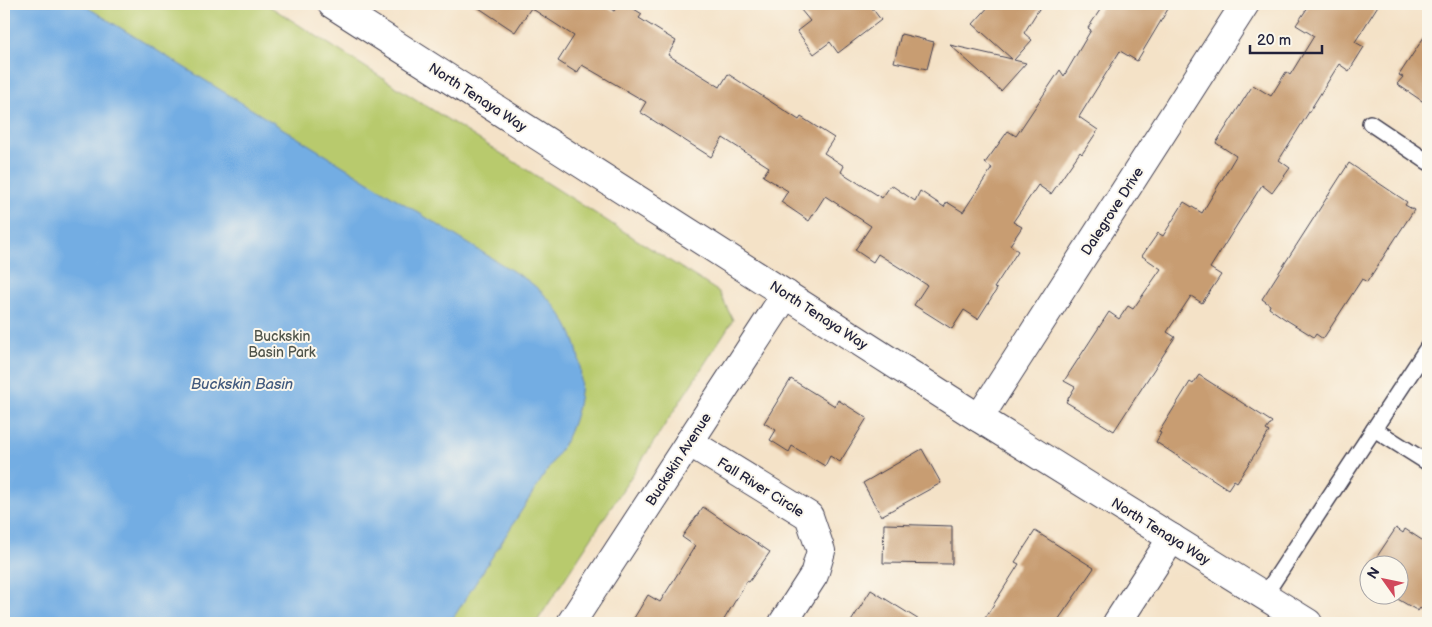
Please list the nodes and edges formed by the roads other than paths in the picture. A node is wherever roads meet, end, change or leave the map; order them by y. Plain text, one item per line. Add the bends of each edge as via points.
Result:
1 (332, 4) edge
2 (1245, 4) edge
3 (1370, 124) dead end
4 (1428, 162) edge
5 (786, 294) junction
6 (1428, 347) edge
7 (979, 418) junction
8 (1374, 429) junction
9 (689, 442) junction
10 (1428, 463) edge
11 (1172, 538) junction
12 (1264, 596) junction
13 (571, 623) edge
14 (783, 623) edge
15 (1117, 623) edge
16 (1308, 623) edge

1 - 5 street, North Tenaya Way
2 - 7 street, Dalegrove Drive
3 - 4 lane
5 - 7 street, North Tenaya Way
5 - 9 street, Buckskin Avenue
6 - 8 lane
7 - 11 street, North Tenaya Way
8 - 10 lane
8 - 12 lane
9 - 13 street, Buckskin Avenue
9 - 14 street, Fall River Circle via 808,516 821,551 814,575
11 - 12 street, North Tenaya Way
11 - 15 street
12 - 16 street, North Tenaya Way

